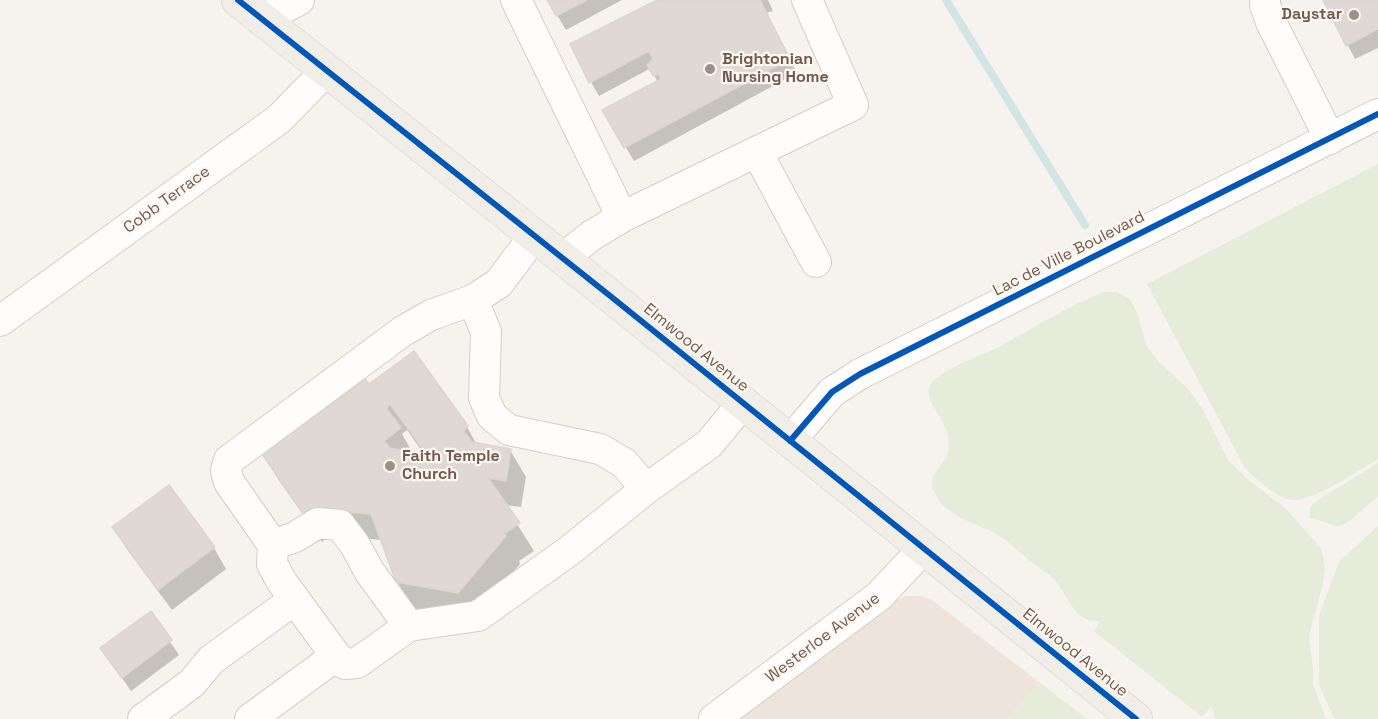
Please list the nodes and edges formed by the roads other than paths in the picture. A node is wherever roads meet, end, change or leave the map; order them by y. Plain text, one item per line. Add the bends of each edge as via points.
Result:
1 (299, 0) edge
2 (516, 0) edge
3 (807, 0) edge
4 (1265, 0) edge
5 (250, 10) edge
6 (326, 71) junction
7 (1378, 114) edge
8 (1330, 139) junction
9 (757, 152) junction
10 (622, 217) junction
11 (534, 236) junction
12 (563, 258) junction
13 (816, 262) dead end
14 (474, 300) junction
15 (0, 321) edge
16 (743, 404) junction
17 (790, 441) junction
18 (646, 489) junction
19 (273, 545) junction
20 (924, 548) junction
21 (294, 600) junction
22 (409, 626) junction
23 (336, 656) junction
24 (143, 719) edge
25 (250, 719) edge
26 (714, 719) edge
27 (1136, 719) edge

1 - 5 street
2 - 10 street
3 - 9 street via 853,105
4 - 8 street via 1270,22
5 - 6 main road, Elmwood Avenue
6 - 11 main road, Elmwood Avenue
6 - 15 street, Cobb Terrace via 279,119
7 - 8 street, Lac de Ville Boulevard
8 - 17 street, Lac de Ville Boulevard via 860,374 832,392
9 - 10 street
9 - 13 street
10 - 12 street
11 - 12 main road, Elmwood Avenue
11 - 14 street via 499,283
12 - 16 main road, Elmwood Avenue
14 - 18 street via 486,332 484,398 492,416 509,430 600,449 624,463
14 - 19 street via 431,315 403,331 230,460 226,471 229,482
16 - 17 main road, Elmwood Avenue
16 - 18 street via 709,444
17 - 20 main road, Elmwood Avenue
18 - 22 street via 569,551 478,616
19 - 21 street via 272,564
19 - 22 street via 318,523 340,525
20 - 26 street, Westerloe Avenue via 879,596
20 - 27 main road, Elmwood Avenue
21 - 23 street
21 - 24 street via 211,660 192,683
22 - 23 street via 357,663 345,664
23 - 25 street

